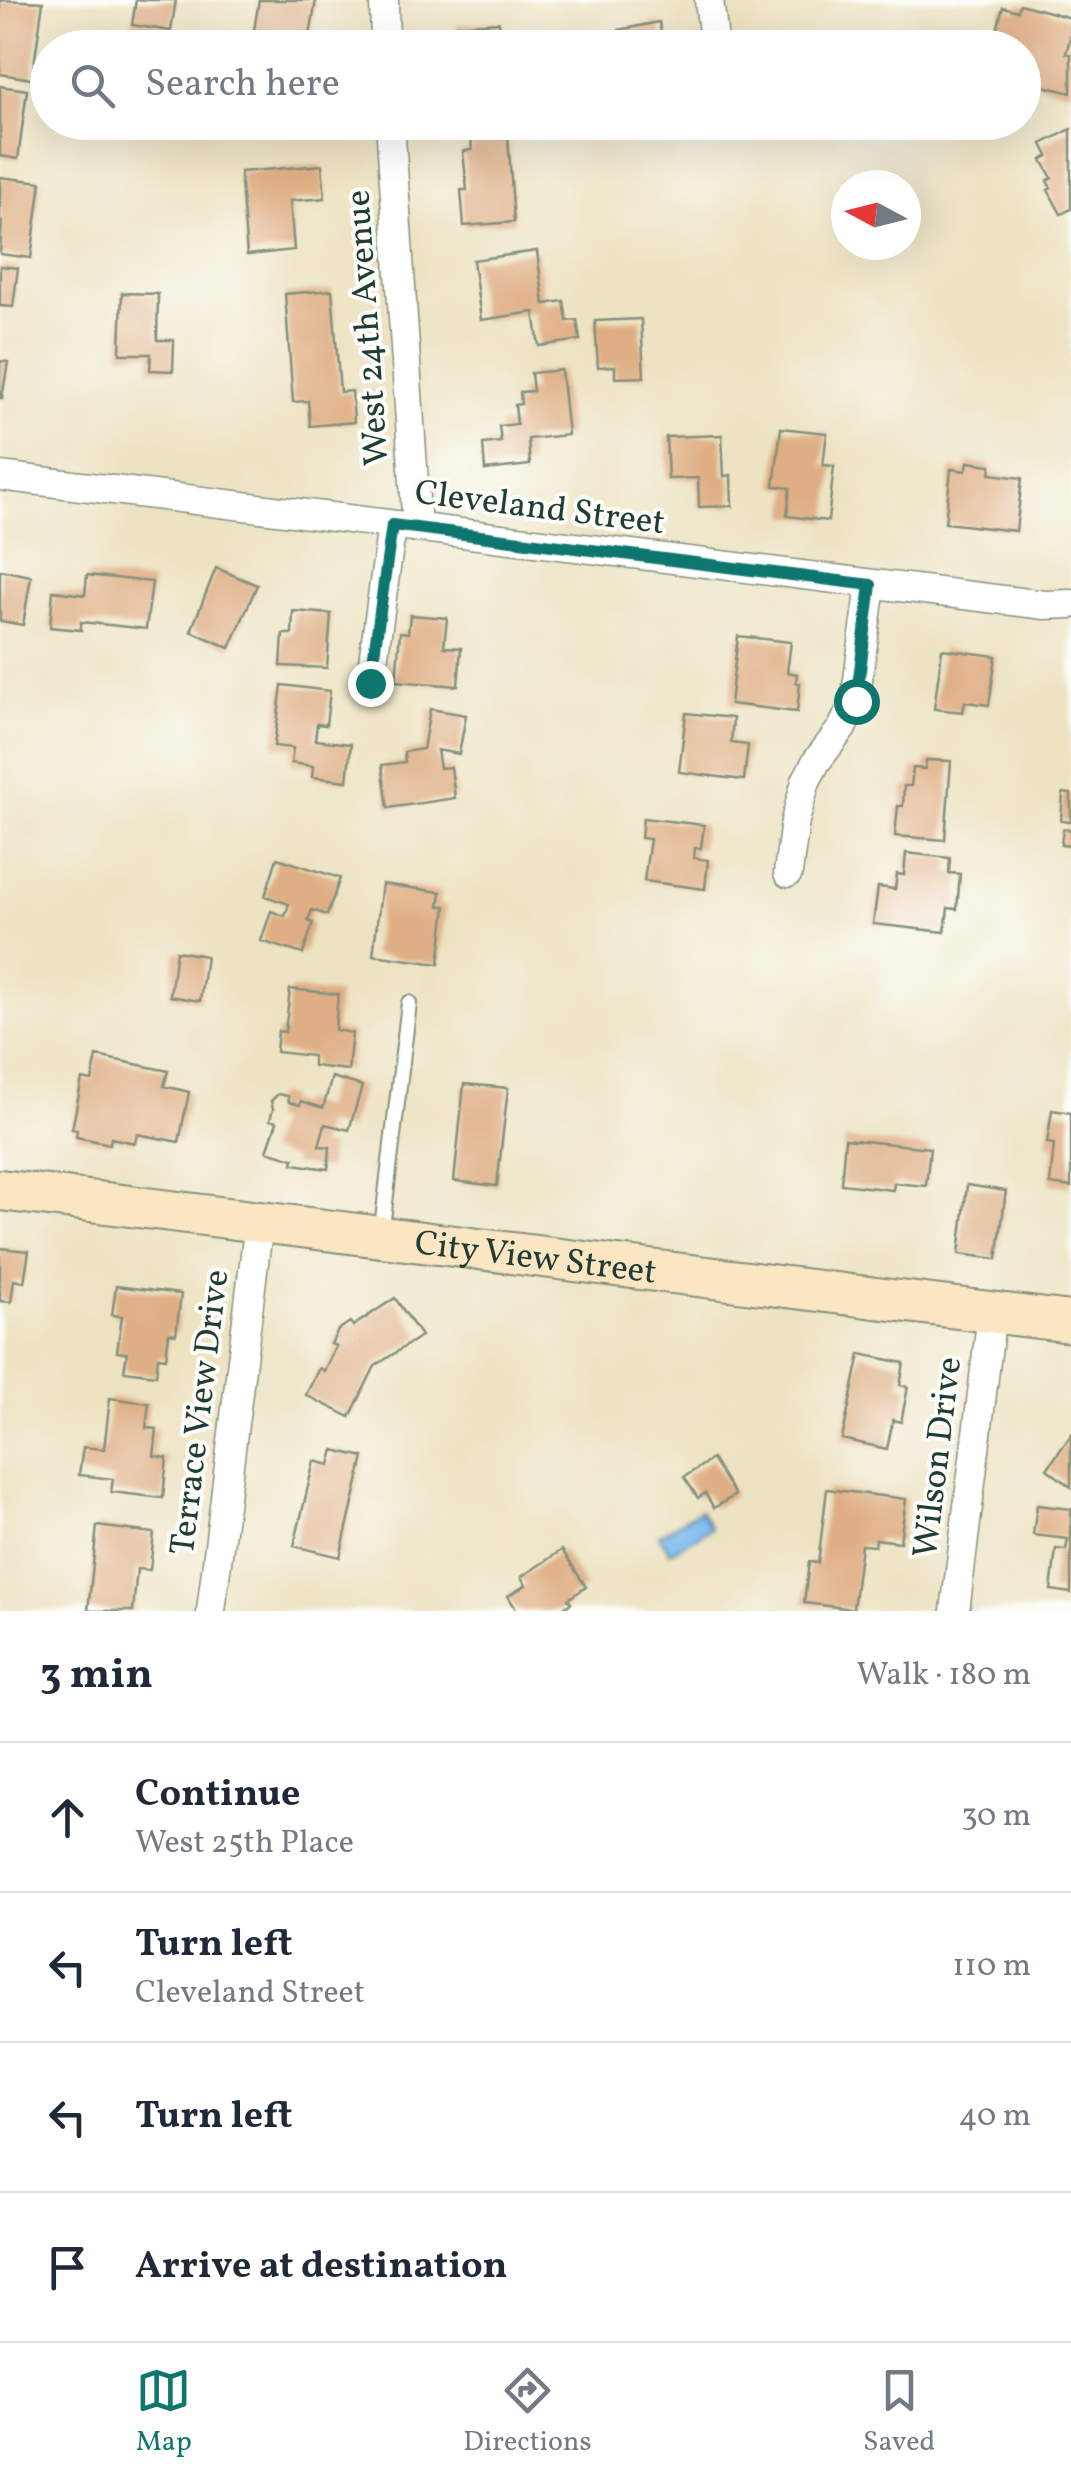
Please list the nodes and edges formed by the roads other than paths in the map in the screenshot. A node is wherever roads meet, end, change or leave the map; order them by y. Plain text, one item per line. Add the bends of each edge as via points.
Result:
1 (384, 0) edge
2 (710, 0) edge
3 (385, 30) edge
4 (713, 30) edge
5 (391, 140) edge
6 (0, 476) edge
7 (405, 526) junction
8 (871, 585) junction
9 (1071, 604) edge
10 (370, 683) dead end
11 (788, 873) dead end
12 (409, 1003) dead end
13 (0, 1190) edge
14 (258, 1222) junction
15 (380, 1237) junction
16 (992, 1313) junction
17 (1071, 1322) edge
18 (212, 1611) edge
19 (955, 1611) edge

1 - 3 street
2 - 4 street
5 - 7 street, West 24th Avenue
6 - 7 street, Cleveland Street
7 - 8 street, Cleveland Street
7 - 10 street, West 24th Avenue
8 - 9 street, Cleveland Street
8 - 11 street via 856,701 806,781
12 - 15 lane
13 - 14 street, City View Street
14 - 15 street, City View Street
14 - 18 street, Terrace View Drive
15 - 16 street, City View Street
16 - 17 street, City View Street
16 - 19 street, Wilson Drive

